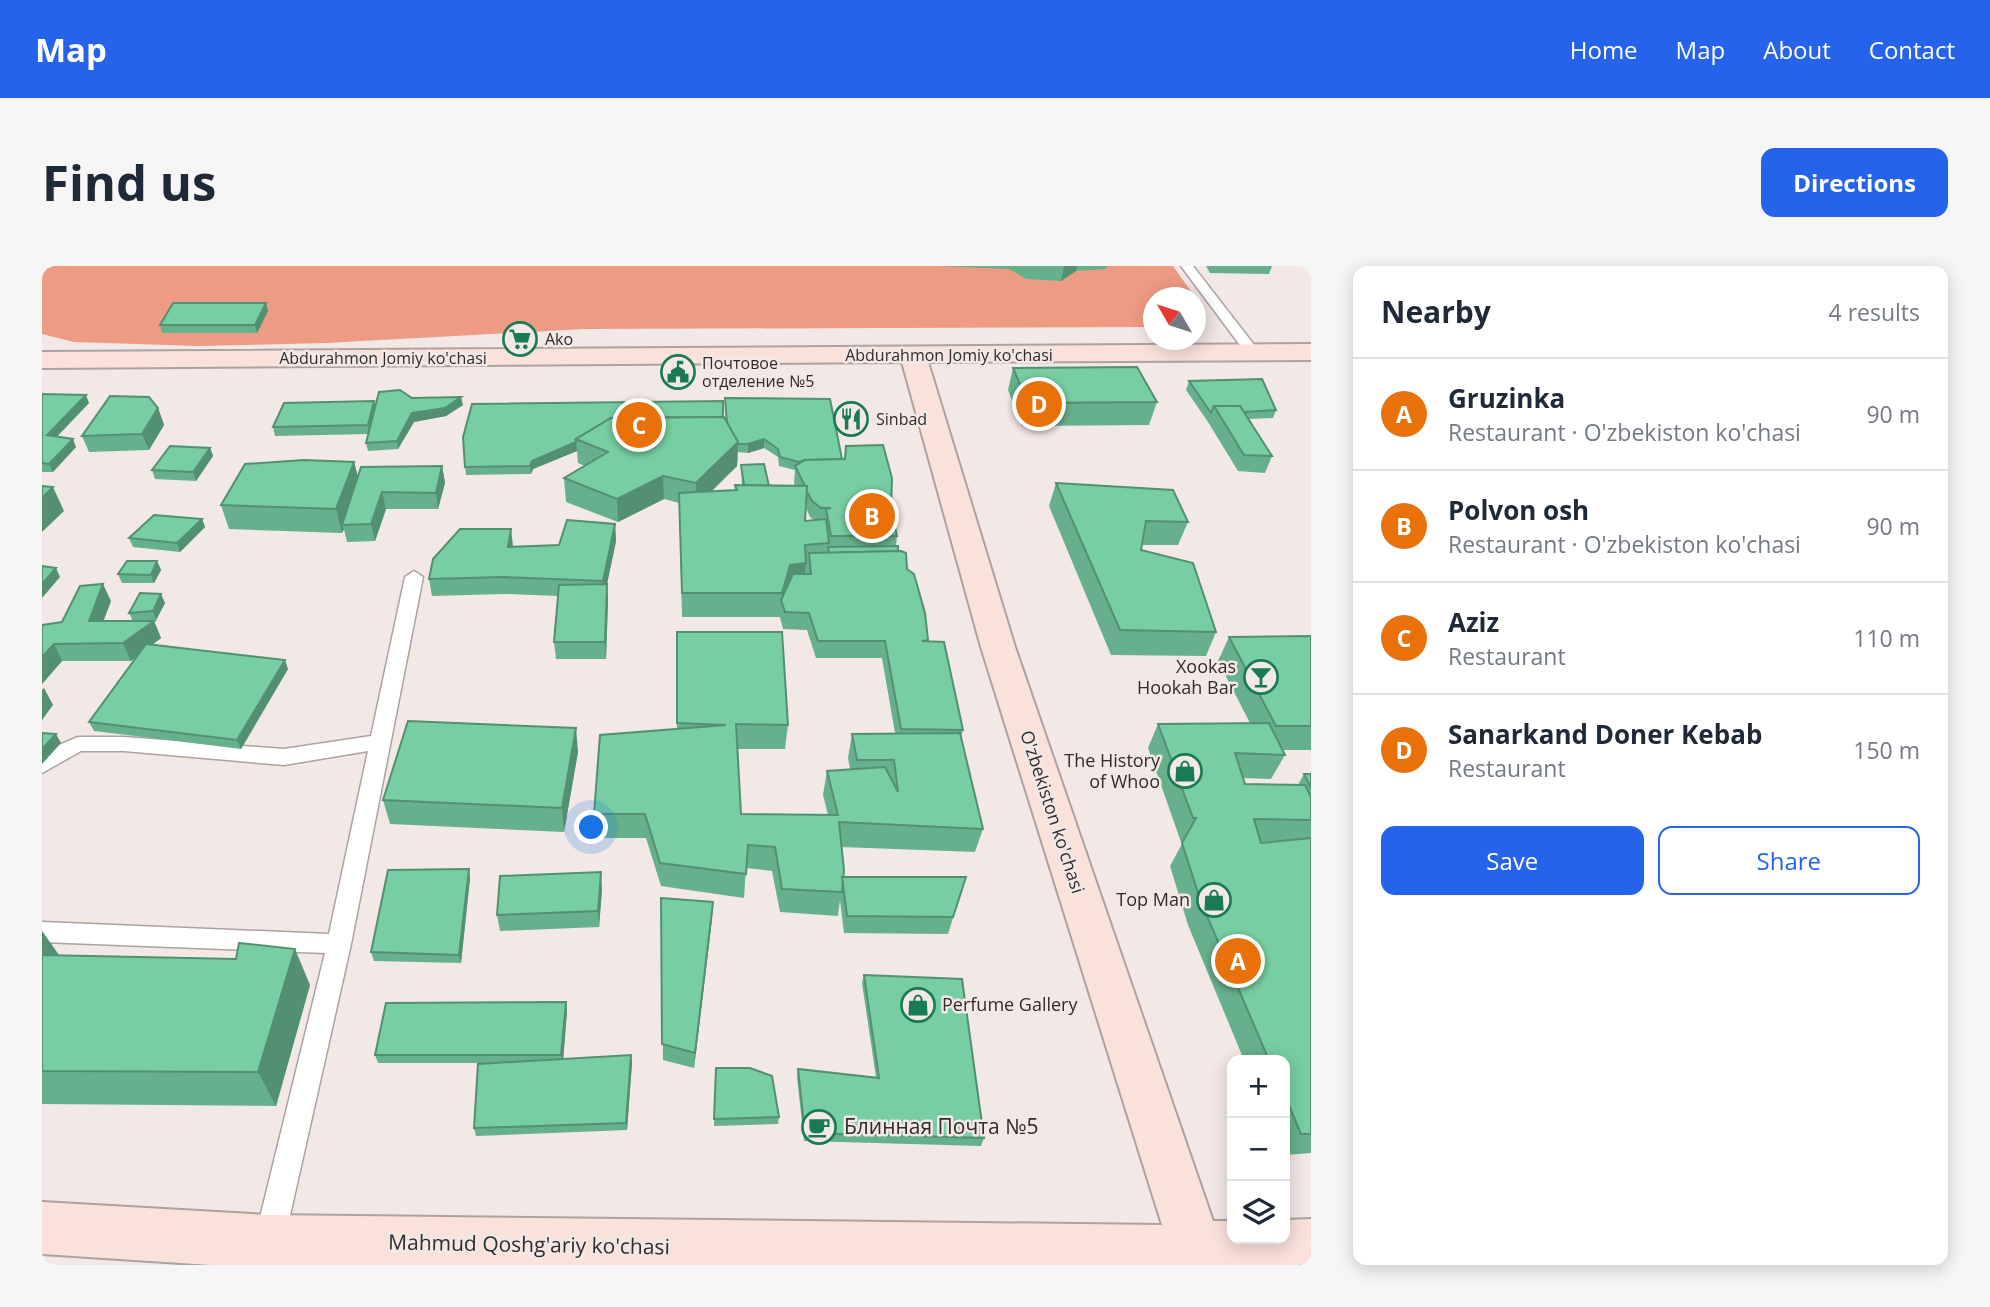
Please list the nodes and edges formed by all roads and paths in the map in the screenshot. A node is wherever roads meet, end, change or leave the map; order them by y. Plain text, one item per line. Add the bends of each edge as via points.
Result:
1 (1187, 266) edge
2 (1311, 352) edge
3 (1252, 353) junction
4 (899, 355) junction
5 (42, 360) edge
6 (414, 577) dead end
7 (381, 742) junction
8 (42, 765) edge
9 (42, 932) edge
10 (339, 944) junction
11 (42, 1228) edge
12 (269, 1242) junction
13 (1311, 1245) edge
14 (1201, 1256) edge

1 - 3 lane
2 - 3 main road, Abdurahmon Jomiy ko'chasi
3 - 4 main road, Abdurahmon Jomiy ko'chasi
4 - 5 main road, Abdurahmon Jomiy ko'chasi
4 - 14 main road, O'zbekiston ko'chasi via 1174,1188
6 - 7 lane
7 - 8 lane via 284,757 78,744
7 - 10 lane
9 - 10 lane
10 - 12 lane
11 - 12 main road, Mahmud Qoshg'ariy ko'chasi
12 - 14 main road, Mahmud Qoshg'ariy ko'chasi
13 - 14 main road, Mahmud Qoshg'ariy ko'chasi

